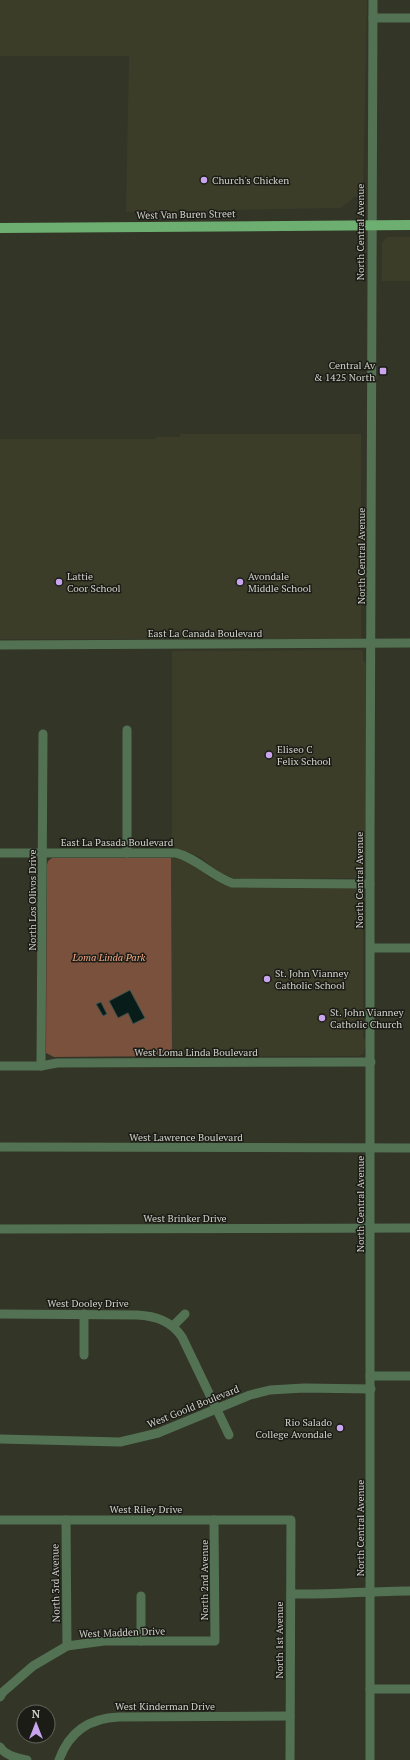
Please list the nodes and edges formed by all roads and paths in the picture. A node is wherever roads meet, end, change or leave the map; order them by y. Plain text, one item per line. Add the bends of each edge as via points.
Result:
1 (373, 0) edge
2 (373, 18) junction
3 (410, 18) edge
4 (372, 225) junction
5 (410, 225) edge
6 (0, 228) edge
7 (372, 643) junction
8 (410, 643) edge
9 (0, 645) edge
10 (127, 730) dead end
11 (43, 734) dead end
12 (0, 853) edge
13 (43, 853) junction
14 (127, 853) junction
15 (370, 884) junction
16 (371, 948) junction
17 (410, 948) edge
18 (0, 1060) edge
19 (371, 1062) junction
20 (0, 1066) edge
21 (22, 1066) junction
22 (41, 1066) junction
23 (0, 1147) edge
24 (371, 1148) junction
25 (410, 1148) edge
26 (371, 1228) junction
27 (410, 1228) edge
28 (0, 1229) edge
29 (0, 1314) edge
30 (84, 1314) junction
31 (185, 1314) dead end
32 (173, 1326) junction
33 (84, 1356) dead end
34 (370, 1376) junction
35 (410, 1376) edge
36 (371, 1389) junction
37 (217, 1409) junction
38 (229, 1436) dead end
39 (0, 1439) edge
40 (0, 1520) edge
41 (66, 1520) junction
42 (214, 1520) junction
43 (291, 1520) joint
44 (371, 1591) junction
45 (410, 1591) edge
46 (291, 1594) junction
47 (141, 1596) dead end
48 (141, 1641) junction
49 (215, 1641) joint
50 (67, 1646) junction
51 (370, 1689) junction
52 (410, 1689) edge
53 (1, 1691) edge
54 (290, 1716) junction
55 (1, 1750) edge
56 (27, 1760) edge
57 (58, 1760) edge
58 (290, 1760) edge
59 (370, 1760) edge

1 - 2 street, North Central Avenue
2 - 3 street
2 - 4 street, North Central Avenue
4 - 5 main road, West Van Buren Street
4 - 6 main road, West Van Buren Street
4 - 7 street, North Central Avenue
7 - 8 street, East La Canada Boulevard
7 - 9 street, East La Canada Boulevard
7 - 15 street, North Central Avenue
10 - 14 street
11 - 13 street, North Los Olivos Drive
12 - 13 street, East La Pasada Boulevard
13 - 14 street, East La Pasada Boulevard
13 - 22 street, North Los Olivos Drive
14 - 15 street, East La Pasada Boulevard via 183,854 222,880 232,883
15 - 16 street, North Central Avenue
16 - 17 street
16 - 19 street, North Central Avenue
18 - 21 street, West Loma Linda Boulevard
19 - 22 street, West Loma Linda Boulevard via 64,1063
19 - 24 street, North Central Avenue
20 - 21 street, West Loma Linda Boulevard
21 - 22 street, West Loma Linda Boulevard
23 - 24 street, West Lawrence Boulevard
24 - 25 street, West Lawrence Boulevard
24 - 26 street, North Central Avenue
26 - 27 street, West Brinker Drive
26 - 28 street, West Brinker Drive
26 - 34 street, North Central Avenue
29 - 30 street, West Dooley Drive
30 - 32 street, West Dooley Drive via 147,1315
30 - 33 street
31 - 32 street
32 - 37 street via 182,1337
34 - 35 street
34 - 36 street, North Central Avenue
36 - 37 street, West Goold Boulevard via 270,1390 250,1395
36 - 44 street, North Central Avenue
37 - 38 street
37 - 39 street, West Goold Boulevard via 158,1433 120,1442
40 - 41 street, West Riley Drive
41 - 42 street, West Riley Drive
41 - 50 street, North 3rd Avenue
42 - 43 street, West Riley Drive
42 - 49 street, North 2nd Avenue
43 - 46 street, North 1st Avenue
44 - 45 street
44 - 46 street
44 - 51 street, North Central Avenue
46 - 54 street, North 1st Avenue
47 - 48 street
48 - 49 street, West Madden Drive
48 - 50 street, West Madden Drive
50 - 53 street, West Madden Drive via 44,1658
51 - 52 street
51 - 59 street, North Central Avenue
54 - 57 street, West Kinderman Drive via 102,1719 86,1726 73,1736
54 - 58 street, North 1st Avenue
55 - 56 street

